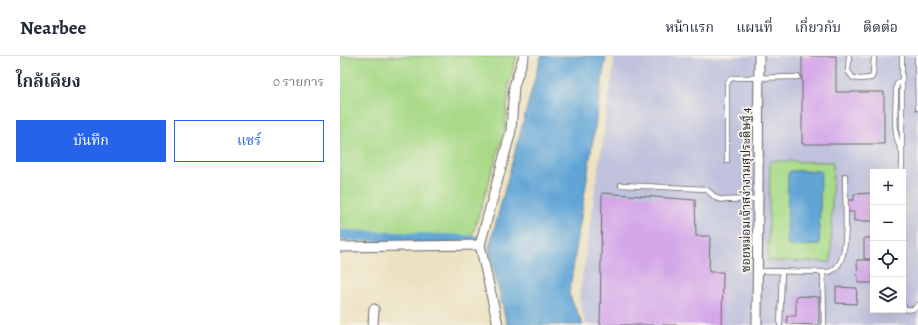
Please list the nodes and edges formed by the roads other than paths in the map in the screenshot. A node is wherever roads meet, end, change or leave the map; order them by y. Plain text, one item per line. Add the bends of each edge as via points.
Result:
1 (524, 56) edge
2 (759, 56) edge
3 (850, 56) edge
4 (874, 56) edge
5 (902, 56) edge
6 (917, 56) edge
7 (758, 77) junction
8 (798, 78) dead end
9 (918, 108) edge
10 (727, 161) dead end
11 (902, 169) edge
12 (845, 176) dead end
13 (621, 185) dead end
14 (758, 199) junction
15 (480, 245) junction
16 (340, 247) edge
17 (757, 271) junction
18 (782, 271) junction
19 (823, 272) junction
20 (918, 305) edge
21 (374, 309) dead end
22 (906, 309) edge
23 (373, 325) edge
24 (498, 325) edge
25 (757, 325) edge
26 (780, 325) edge
27 (824, 325) edge

1 - 15 street via 514,86 510,131
2 - 7 street, ซอยหม่อมเจ้าสง่างามสุประดิษฐ์ 4
3 - 4 lane via 848,71 853,78 860,79 871,78 873,75
5 - 11 lane via 902,80 897,84 896,90 896,135 902,152
6 - 9 lane
7 - 8 lane
7 - 10 lane via 733,78 727,84
7 - 14 street, ซอยหม่อมเจ้าสง่างามสุประดิษฐ์ 4
12 - 19 lane via 845,244 841,261 834,269
13 - 14 lane via 706,189 716,198 723,200
14 - 17 street, ซอยหม่อมเจ้าสง่างามสุประดิษฐ์ 4
15 - 16 street
15 - 24 street
17 - 18 lane
17 - 25 street, ซอยหม่อมเจ้าสง่างามสุประดิษฐ์ 4
18 - 19 lane
18 - 26 lane
19 - 27 lane
20 - 22 lane via 911,310
21 - 23 street

